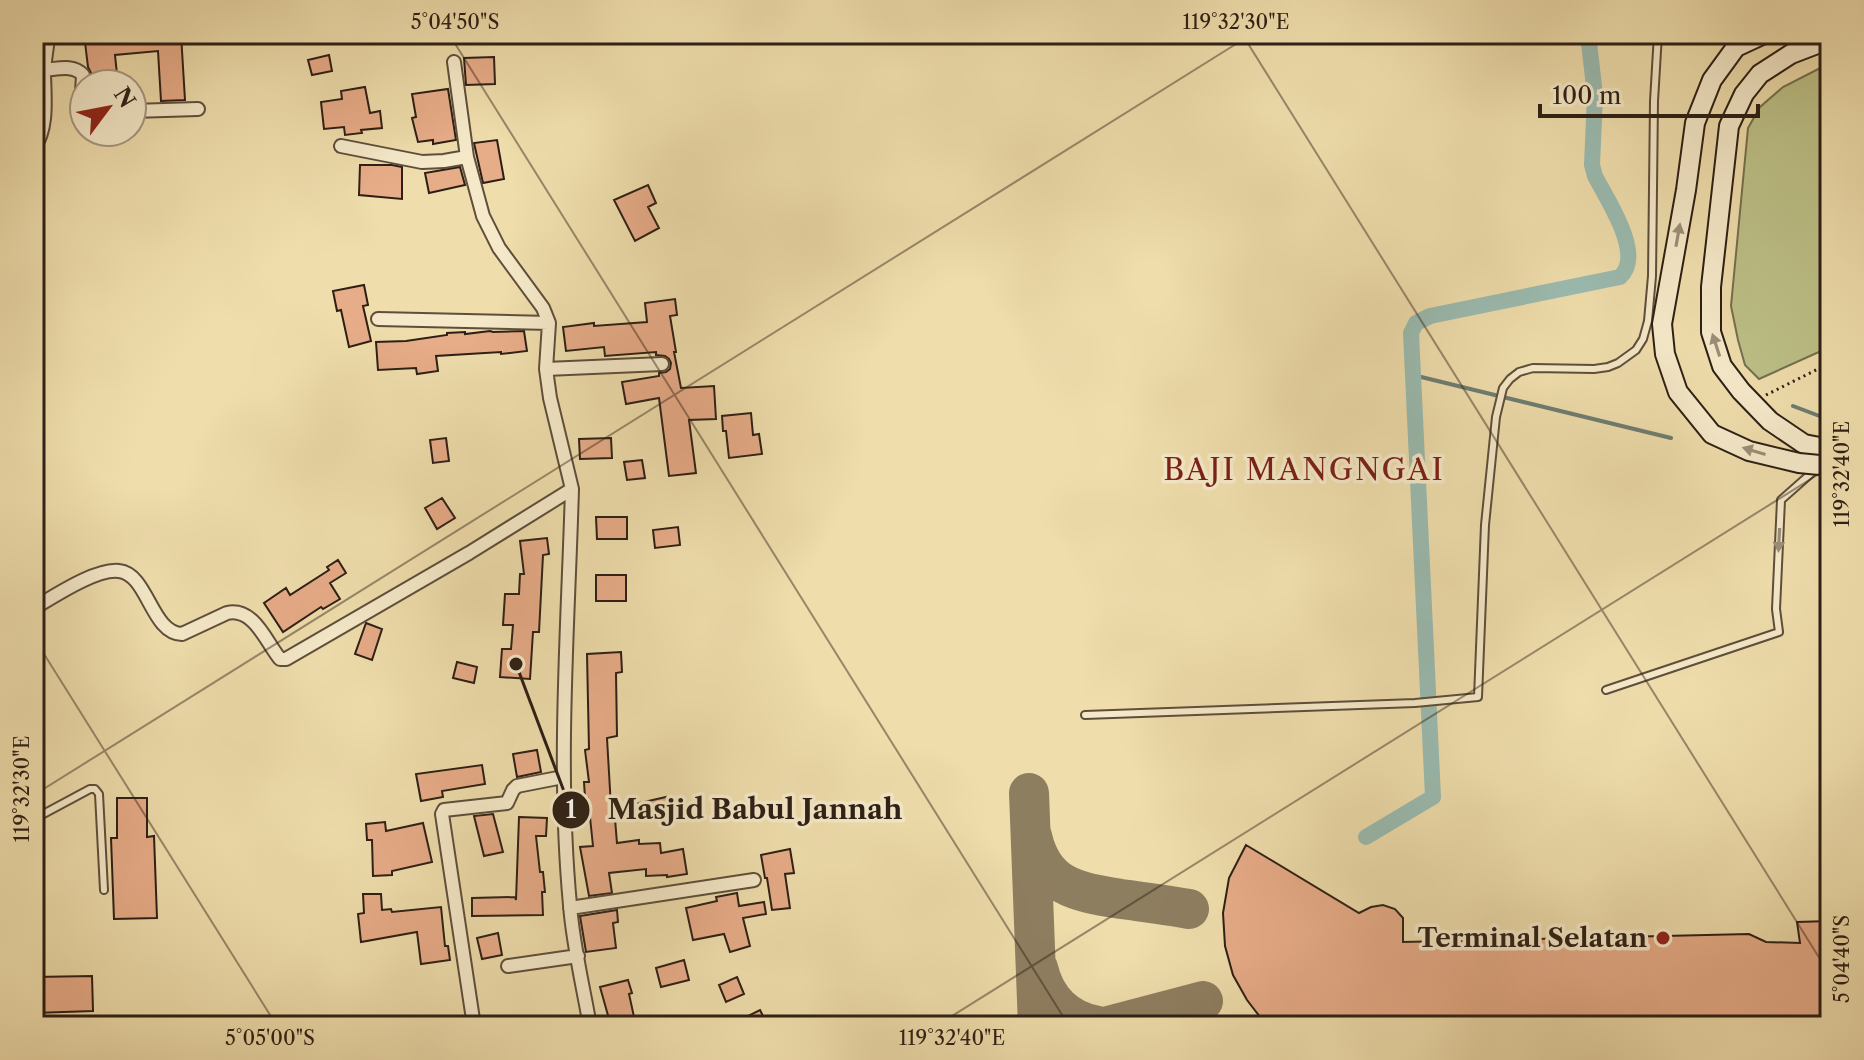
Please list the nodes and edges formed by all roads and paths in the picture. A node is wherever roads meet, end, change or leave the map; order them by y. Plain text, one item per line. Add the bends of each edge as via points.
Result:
1 (1658, 34) edge
2 (1764, 34) edge
3 (43, 35) edge
4 (1830, 39) edge
5 (454, 62) dead end
6 (68, 68) edge
7 (44, 70) junction
8 (198, 109) dead end
9 (148, 111) edge
10 (341, 146) dead end
11 (34, 148) edge
12 (467, 157) junction
13 (378, 319) dead end
14 (549, 323) junction
15 (1830, 363) edge
16 (662, 364) dead end
17 (546, 369) junction
18 (1752, 402) junction
19 (1830, 449) edge
20 (1830, 455) edge
21 (1830, 466) edge
22 (572, 489) junction
23 (34, 608) edge
24 (1606, 690) dead end
25 (1085, 715) dead end
26 (563, 777) junction
27 (34, 819) edge
28 (754, 880) dead end
29 (104, 890) dead end
30 (570, 908) junction
31 (578, 956) junction
32 (508, 966) dead end
33 (474, 1026) edge
34 (590, 1026) edge

1 - 25 lane via 1648,321 1636,350 1608,367 1533,368 1519,372 1503,388 1485,525 1478,697
21 -> 2 street, bridge via 1749,451 1712,434 1678,392 1665,354 1662,324 1695,123 1712,80 1736,47
3 - 7 street
18 -> 4 street via 1722,366 1711,332 1729,126 1760,74 1791,54
5 - 12 street
6 - 7 street
7 - 11 street via 41,139
8 - 9 street
10 - 12 street via 422,162
12 - 14 street via 490,232
13 - 14 street
14 - 17 street
15 - 18 path
16 - 17 street
17 - 22 street
18 - 19 street via 1804,444
20 -> 24 lane via 1781,500 1779,632
22 - 23 street via 286,659 280,659 247,616 234,612 174,634 135,580 117,570
22 - 26 street
26 - 30 street
26 - 33 street via 517,786 507,803 442,814
27 - 29 lane via 95,789
28 - 30 street
30 - 31 street
31 - 32 street
31 - 34 street

